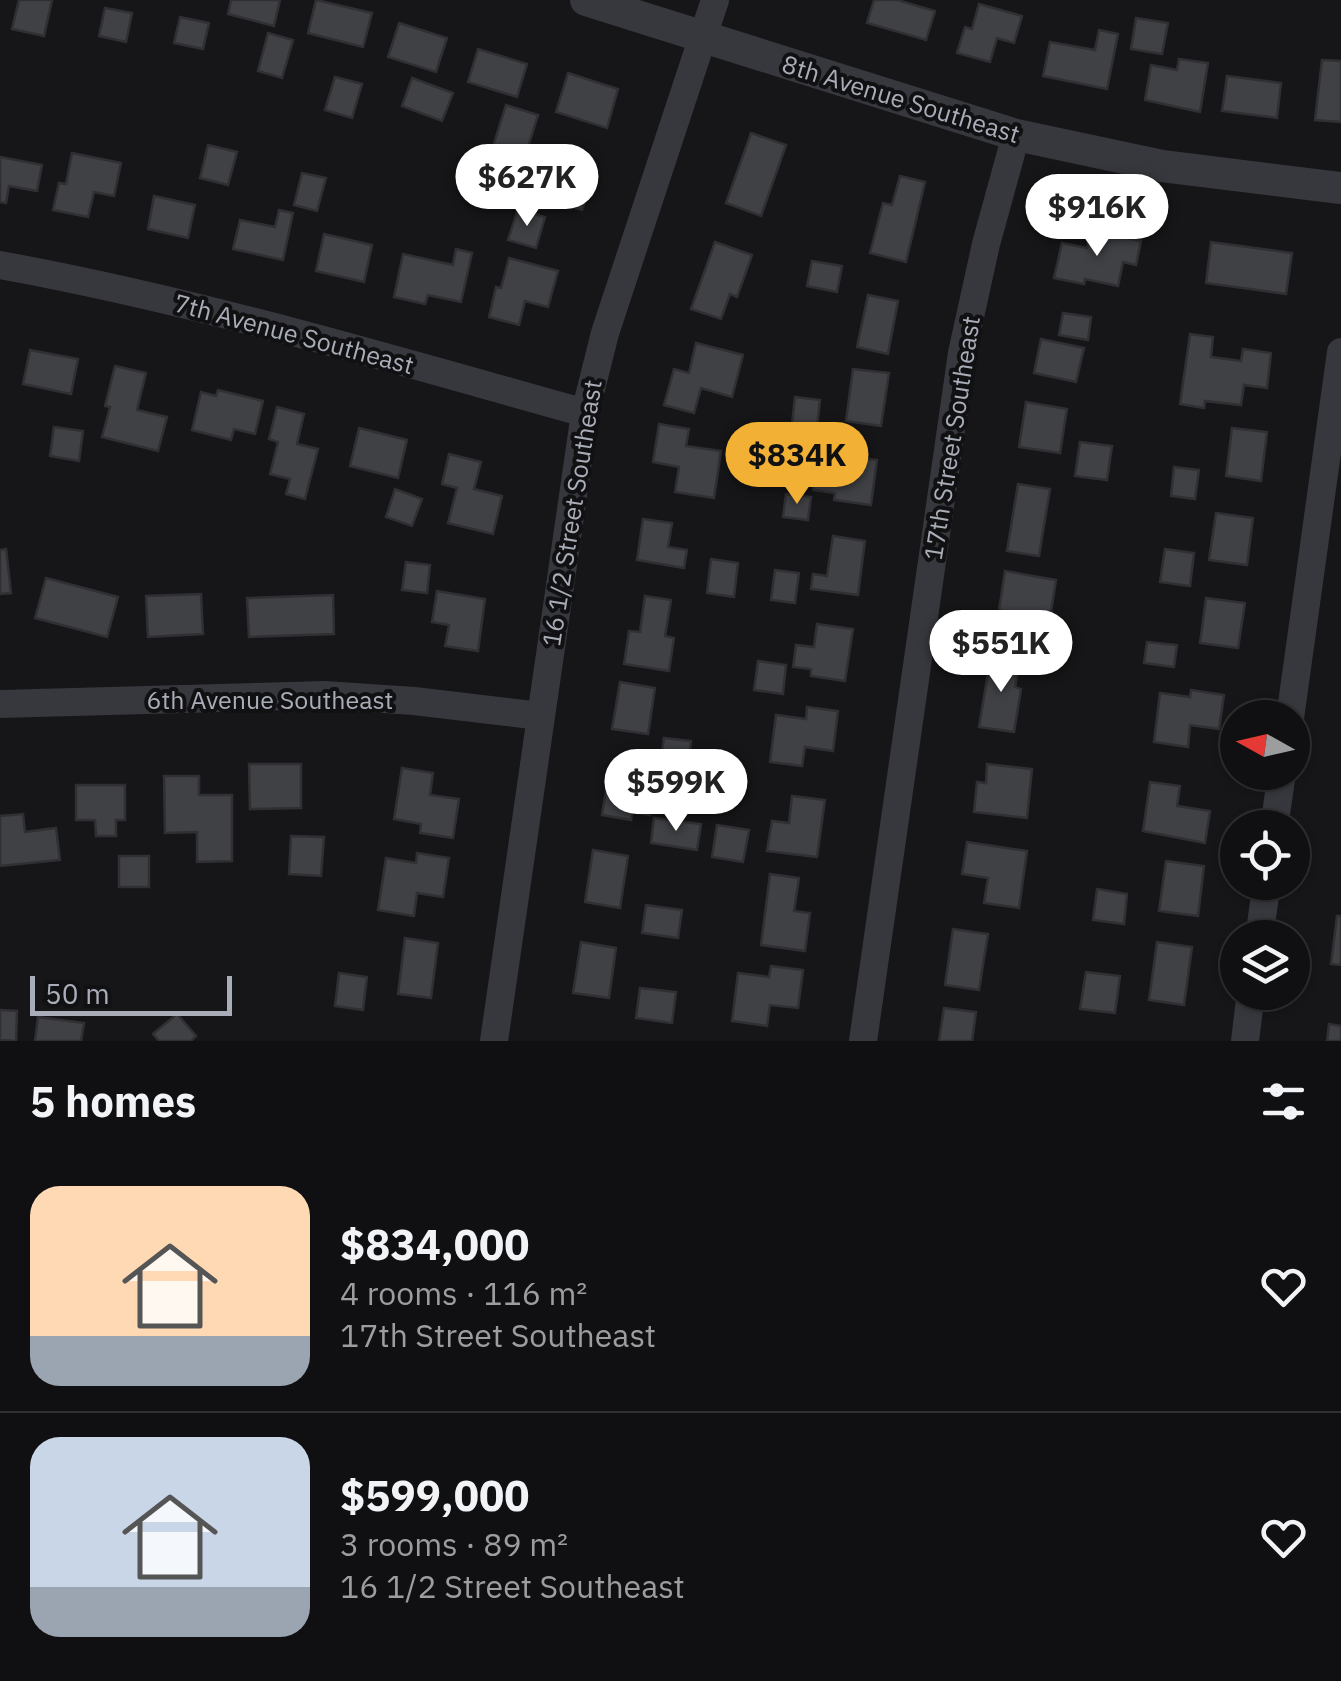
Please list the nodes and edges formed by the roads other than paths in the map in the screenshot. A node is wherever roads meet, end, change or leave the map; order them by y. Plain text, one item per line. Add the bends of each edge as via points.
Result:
1 (586, 0) edge
2 (715, 0) edge
3 (701, 38) junction
4 (1016, 135) junction
5 (1341, 188) edge
6 (0, 266) edge
7 (1341, 352) edge
8 (585, 413) junction
9 (1293, 700) edge
10 (0, 704) edge
11 (540, 716) junction
12 (1248, 1010) edge
13 (494, 1041) edge
14 (863, 1041) edge
15 (1244, 1041) edge

1 - 3 street, 8th Avenue Southeast
2 - 3 street, 16 1/2 Street Southeast
3 - 4 street, 8th Avenue Southeast
3 - 8 street, 16 1/2 Street Southeast
4 - 5 street, 8th Avenue Southeast via 1162,166
4 - 14 street, 17th Street Southeast via 962,353
6 - 8 street, 7th Avenue Southeast via 329,341
7 - 9 street
8 - 11 street, 16 1/2 Street Southeast
10 - 11 street, 6th Avenue Southeast via 324,695
11 - 13 street, 16 1/2 Street Southeast
12 - 15 street

